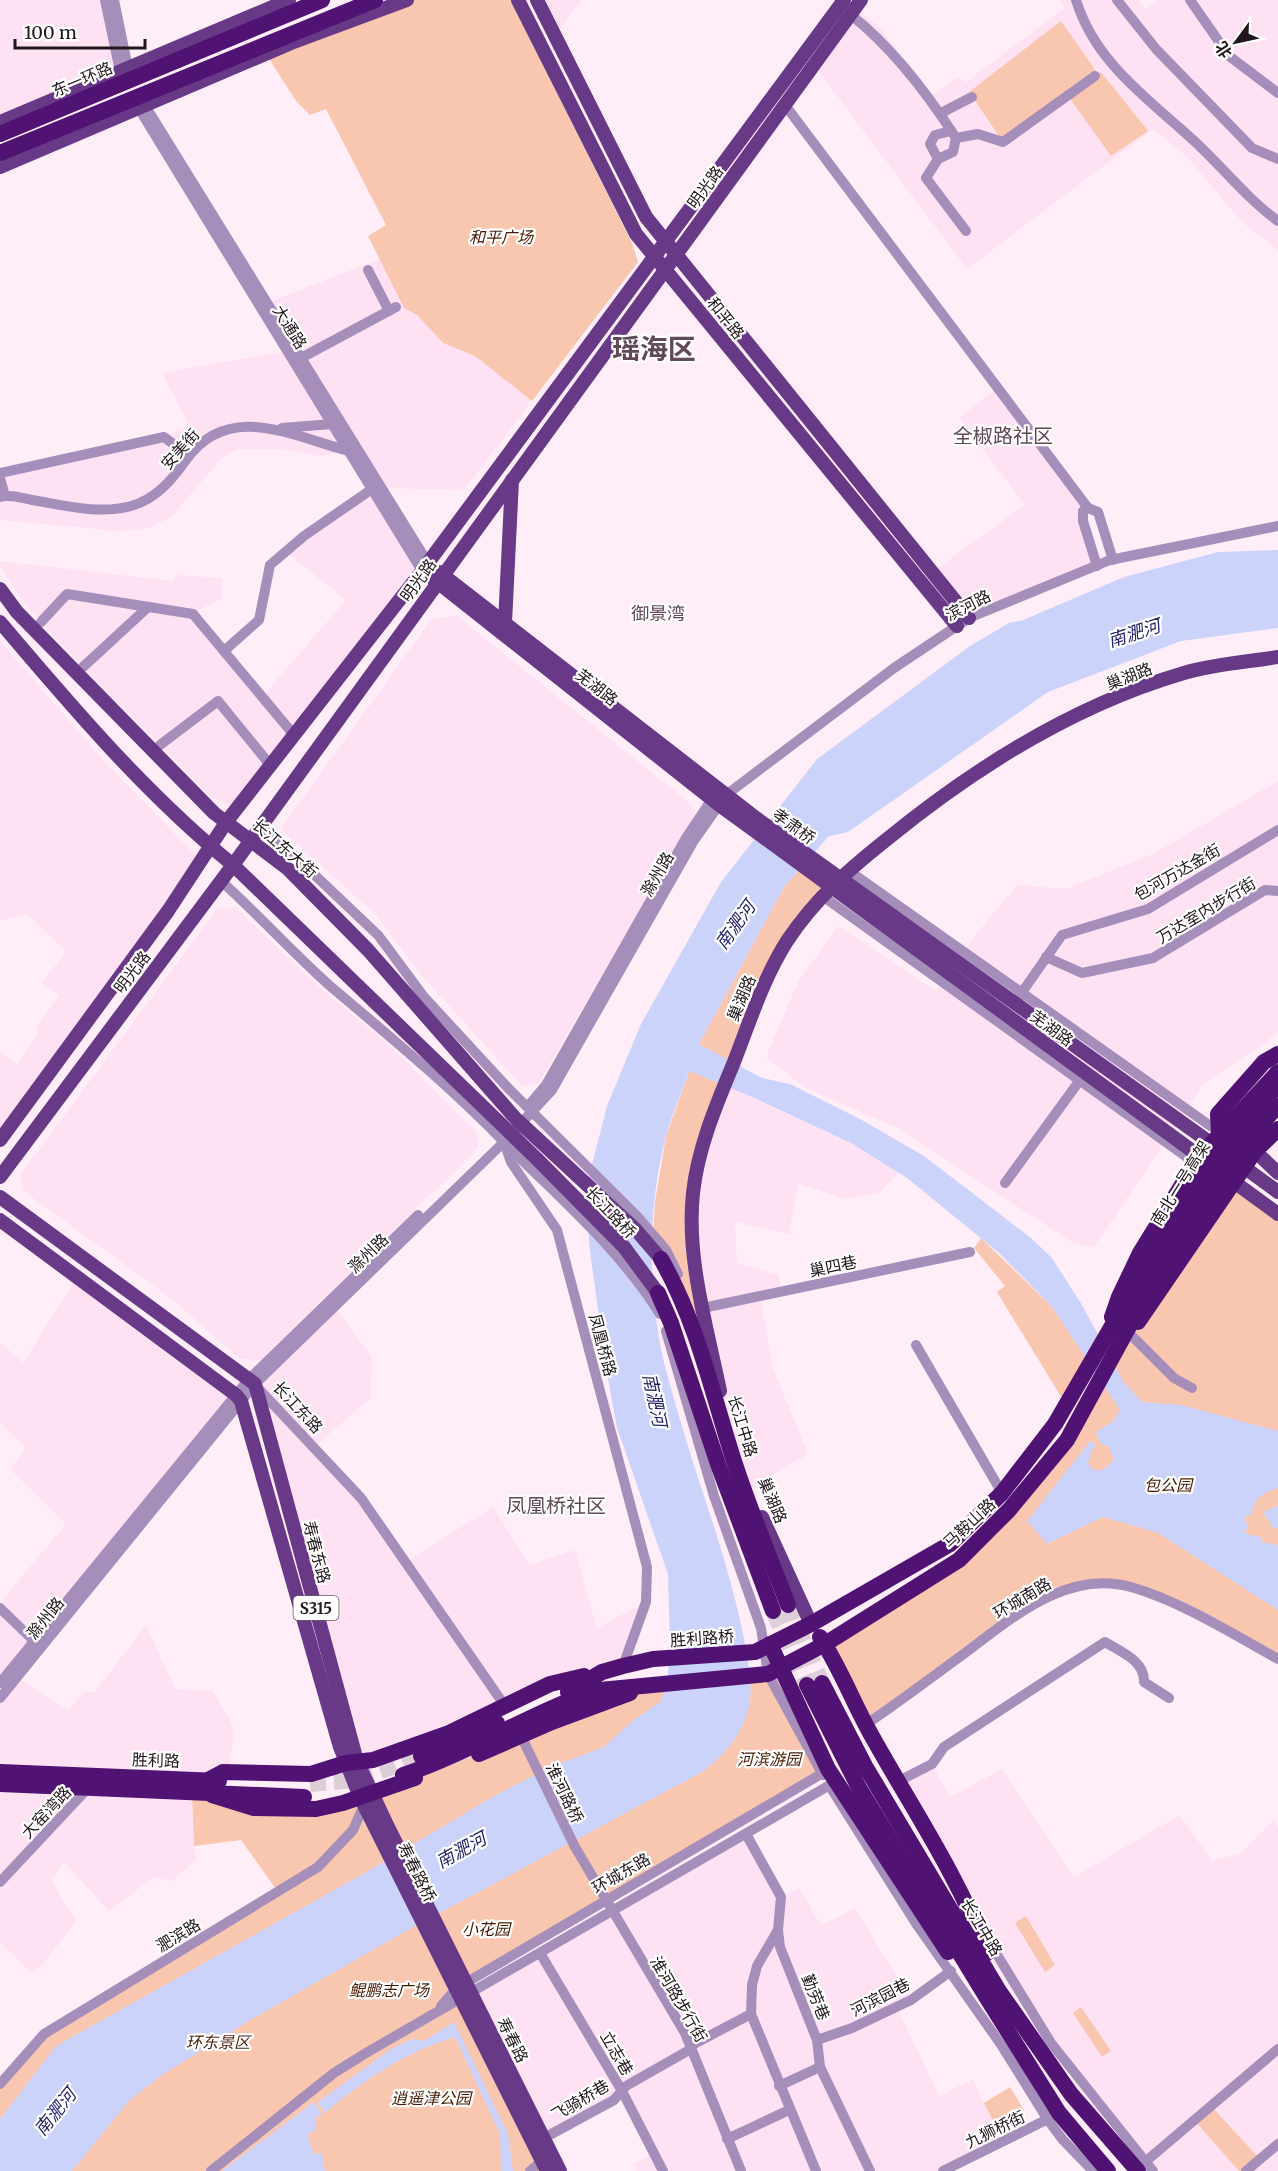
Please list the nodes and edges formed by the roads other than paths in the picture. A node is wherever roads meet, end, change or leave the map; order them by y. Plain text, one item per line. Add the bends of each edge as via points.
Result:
1 (105, 0) edge
2 (114, 0) edge
3 (322, 0) edge
4 (375, 0) edge
5 (407, 0) edge
6 (518, 0) edge
7 (537, 0) edge
8 (844, 0) edge
9 (861, 0) edge
10 (1076, 0) edge
11 (1117, 0) edge
12 (1190, 0) edge
13 (283, 7) edge
14 (851, 15) junction
15 (290, 39) junction
16 (125, 76) junction
17 (1095, 76) dead end
18 (1278, 93) edge
19 (972, 97) dead end
20 (85, 98) junction
21 (53, 101) junction
22 (139, 102) junction
23 (785, 105) junction
24 (941, 113) junction
25 (93, 115) junction
26 (0, 122) edge
27 (82, 132) junction
28 (0, 134) edge
29 (953, 134) junction
30 (0, 153) edge
31 (938, 159) junction
32 (1278, 159) edge
33 (0, 167) edge
34 (1278, 221) edge
35 (966, 231) dead end
36 (666, 241) junction
37 (676, 254) junction
38 (654, 256) junction
39 (665, 269) junction
40 (368, 270) dead end
41 (301, 358) junction
42 (332, 424) junction
43 (276, 428) junction
44 (349, 452) junction
45 (189, 456) junction
46 (0, 473) edge
47 (0, 478) edge
48 (512, 480) junction
49 (372, 489) junction
50 (2, 496) edge
51 (1088, 508) junction
52 (1278, 526) edge
53 (1113, 560) junction
54 (1097, 566) junction
55 (425, 567) junction
56 (440, 578) junction
57 (0, 589) edge
58 (148, 607) junction
59 (0, 622) edge
60 (41, 622) dead end
61 (963, 622) junction
62 (505, 623) junction
63 (224, 651) junction
64 (1278, 657) edge
65 (83, 667) dead end
66 (294, 735) junction
67 (160, 745) dead end
68 (271, 766) junction
69 (719, 799) junction
70 (227, 821) junction
71 (754, 823) joint
72 (1278, 830) edge
73 (255, 832) junction
74 (210, 846) junction
75 (233, 865) junction
76 (810, 865) joint
77 (221, 881) junction
78 (835, 883) junction
79 (1278, 891) edge
80 (1046, 957) junction
81 (1014, 1004) junction
82 (1278, 1053) edge
83 (1278, 1064) edge
84 (1278, 1072) edge
85 (1080, 1080) junction
86 (1278, 1086) edge
87 (1278, 1106) edge
88 (529, 1110) junction
89 (518, 1121) junction
90 (1278, 1129) edge
91 (545, 1135) junction
92 (505, 1136) junction
93 (0, 1140) edge
94 (1206, 1148) junction
95 (1255, 1151) junction
96 (530, 1160) junction
97 (1244, 1167) junction
98 (1278, 1173) edge
99 (0, 1177) edge
100 (1234, 1182) junction
101 (1005, 1183) dead end
102 (1278, 1192) edge
103 (0, 1197) edge
104 (1278, 1214) edge
105 (0, 1220) edge
106 (970, 1252) dead end
107 (663, 1255) junction
108 (658, 1293) joint
109 (703, 1308) junction
110 (1130, 1310) junction
111 (1117, 1339) junction
112 (916, 1345) dead end
113 (710, 1355) junction
114 (252, 1382) junction
115 (1192, 1388) dead end
116 (239, 1398) junction
117 (717, 1403) junction
118 (1002, 1493) junction
119 (0, 1608) edge
120 (811, 1624) junction
121 (34, 1641) junction
122 (825, 1644) junction
123 (763, 1648) junction
124 (1278, 1659) edge
125 (622, 1666) junction
126 (775, 1671) junction
127 (602, 1672) junction
128 (0, 1683) edge
129 (815, 1684) tunnel mouth
130 (650, 1685) junction
131 (0, 1698) edge
132 (1169, 1698) dead end
133 (505, 1706) junction
134 (865, 1725) junction
135 (521, 1736) junction
136 (421, 1756) tunnel mouth
137 (352, 1762) junction
138 (0, 1772) edge
139 (403, 1775) dead end
140 (829, 1778) junction
141 (897, 1782) junction
142 (0, 1784) edge
143 (210, 1787) junction
144 (88, 1788) junction
145 (307, 1790) tunnel mouth
146 (365, 1798) junction
147 (383, 1829) joint
148 (746, 1834) junction
149 (0, 1882) edge
150 (958, 1888) junction
151 (604, 1900) junction
152 (611, 1912) junction
153 (432, 1925) joint
154 (778, 1930) junction
155 (540, 1953) junction
156 (951, 1971) junction
157 (464, 1990) junction
158 (993, 1994) junction
159 (751, 2014) junction
160 (817, 2040) junction
161 (690, 2048) junction
162 (1278, 2049) edge
163 (820, 2067) junction
164 (0, 2084) edge
165 (779, 2086) junction
166 (622, 2091) junction
167 (789, 2110) junction
168 (1054, 2116) junction
169 (544, 2138) junction
170 (727, 2139) junction
171 (1278, 2144) edge
172 (544, 2166) edge
173 (1142, 2167) edge
174 (211, 2171) edge
175 (530, 2171) edge
176 (560, 2171) edge
177 (663, 2171) edge
178 (741, 2171) edge
179 (816, 2171) edge
180 (870, 2171) edge
181 (943, 2171) edge
182 (1093, 2171) edge
183 (1108, 2171) edge
184 (1153, 2171) edge
185 (1246, 2171) edge

1 - 16 street
2 - 16 street
3 - 13 highway, 东一环路
4 - 15 highway
5 - 15 main road
6 - 38 main road, 和平路 via 636,234
7 - 36 main road, 和平路 via 646,217
8 - 36 main road, 明光路
9 - 14 main road, 明光路
10 - 34 street via 1100,50 1134,90
11 - 32 street via 1156,49 1252,148
12 - 18 street via 1229,56
13 - 16 main road
13 - 16 highway, 东一环路 via 207,47
14 - 23 main road, 明光路
14 - 24 street via 874,33
15 - 22 main road
15 - 22 highway via 217,64
16 - 20 highway, 东一环路
16 - 21 main road
17 - 29 street via 1003,142 978,134
19 - 24 street
20 - 21 highway
20 - 28 highway, 东一环路
21 - 26 main road
22 - 25 highway
22 - 27 main road
22 - 41 street, 大通路
22 - 42 street, 大通路
23 - 37 main road, 明光路
23 - 51 street
24 - 29 street
25 - 27 highway
25 - 30 highway
27 - 33 main road
29 - 31 street via 952,152
29 - 31 street via 935,135 930,144
31 - 35 street via 926,178
36 - 37 main road, 和平路
36 - 38 main road, 明光路
37 - 39 main road, 明光路
37 - 61 main road, 和平路
38 - 39 main road, 和平路
38 - 55 main road, 明光路
39 - 48 main road, 明光路
39 - 61 main road, 和平路
40 - 41 street via 392,309
41 - 55 street, 大通路
42 - 43 street
42 - 44 street, 大通路
43 - 44 street, 安美街
43 - 45 street, 安美街 via 244,426 212,435
44 - 49 street, 大通路
45 - 46 street via 164,437
45 - 50 street, 安美街 via 167,486 133,506 107,510
47 - 50 street
48 - 56 main road, 明光路
48 - 62 main road
49 - 55 street, 大通路
49 - 63 street via 270,565 260,620
51 - 53 street via 1098,512
51 - 54 street via 1083,511 1083,521
52 - 53 street, 滨河路
53 - 54 street, 滨河路
54 - 61 street, 滨河路
55 - 56 main road, 芜湖路
55 - 66 main road, 明光路
56 - 62 main road, 芜湖路
56 - 69 main road, 芜湖路
56 - 73 main road, 明光路
57 - 70 main road, 长江东大街 via 17,612 99,697 214,813
58 - 60 street via 67,594
58 - 63 street via 193,614
58 - 65 street
59 - 74 main road via 88,726
61 - 69 street, 滨河路 via 894,668
62 - 69 main road, 芜湖路
63 - 66 street
64 - 78 main road, 巢湖路 via 1186,672 1074,717 1004,754 935,800
66 - 68 main road, 明光路
67 - 68 street via 218,701
68 - 70 main road, 明光路
69 - 71 main road, 芜湖路
69 - 88 street, 滁州路 via 686,838
70 - 73 main road, 长江东大街
70 - 74 main road, 明光路
71 - 76 main road, 孝肃桥
72 - 80 street, 包河万达金街 via 1148,909 1062,935
73 - 75 main road, 明光路
73 - 88 street via 278,840 378,935 424,997
73 - 89 main road, 长江东大街 via 368,950
74 - 75 main road
74 - 93 main road, 明光路 via 168,911
75 - 77 main road, 明光路
75 - 92 main road
76 - 78 main road, 芜湖路
77 - 92 street via 328,984
77 - 99 main road, 明光路
78 - 81 main road, 芜湖路
78 - 85 street
78 - 94 main road, 芜湖路
78 - 94 street
78 - 109 main road, 巢湖路 via 788,939 771,969 712,1114 693,1194 695,1258
79 - 80 street, 万达室内步行街 via 1265,890 1153,958 1082,974
80 - 81 street, 包河万达金街
81 - 94 main road, 芜湖路
82 - 94 highway via 1264,1062 1218,1114
83 - 94 highway via 1267,1070 1221,1120
84 - 94 highway
85 - 94 street
85 - 101 street
86 - 110 highway, 南北一号高架, bridge via 1231,1136 1191,1194
87 - 110 highway, 南北一号高架, bridge via 1251,1134
88 - 89 street, 滁州路
88 - 91 street
89 - 91 main road, 长江东大街
89 - 92 street, 滁州路
90 - 95 highway
91 - 107 main road, 长江路桥
92 - 96 main road
92 - 114 street, 滁州路
92 - 125 street, 凤凰桥路 via 511,1162 556,1230 646,1567 645,1602
94 - 97 main road, 芜湖路
94 - 100 main road, 芜湖路
94 - 111 highway via 1140,1253 1119,1297
95 - 97 highway
95 - 98 main road
96 - 108 main road, 长江路桥 via 624,1247
96 - 123 street via 639,1280 660,1315 714,1497 761,1628
97 - 100 highway
97 - 102 main road, 芜湖路
100 - 104 main road, 芜湖路
100 - 111 highway via 1153,1302
103 - 114 main road, 长江东路
105 - 116 main road
106 - 109 street, 巢四巷
107 - 113 street via 681,1280
107 - 117 highway, 长江中路 via 698,1337
108 - 117 highway, 长江中路 via 719,1467 780,1608
109 - 113 main road, 巢湖路
110 - 111 highway, 马鞍山路
111 - 115 street
111 - 118 highway, 马鞍山路 via 1085,1372 1055,1424
111 - 122 highway, 马鞍山路 via 1067,1440 1009,1510 959,1560
112 - 118 street
113 - 117 street
113 - 120 main road, 巢湖路 via 749,1488
114 - 116 street, 滁州路
114 - 133 street, 长江东路 via 361,1498
114 - 137 main road, 寿春东路 / S315
116 - 121 street, 滁州路
116 - 131 street, 滁州路
116 - 137 main road, 寿春东路 / S315
118 - 120 highway, 马鞍山路 via 950,1544
119 - 121 street
120 - 122 highway
120 - 123 highway, 马鞍山路
121 - 128 street, 滁州路
122 - 126 highway, 马鞍山路
122 - 134 highway
123 - 125 highway, 胜利路桥 via 653,1659
123 - 126 highway
124 - 134 street, 环城南路 via 1143,1591 1117,1584 1082,1585 1028,1608
125 - 127 highway
126 - 130 highway, 马鞍山路 via 749,1677
126 - 140 highway
127 - 133 highway via 550,1684
127 - 136 highway via 545,1703
129 - 158 highway, 长江中路 via 860,1788
130 - 135 highway
130 - 139 highway via 600,1690 576,1698 465,1751
132 - 141 street via 1144,1682 1136,1661 1105,1642 944,1747 932,1764
133 - 137 highway via 418,1745 373,1760
134 - 141 highway
135 - 146 highway
135 - 151 street, 淮河路桥
137 - 143 highway via 311,1774 223,1772
137 - 146 main road, 寿春东路 / S315
138 - 143 highway, 胜利路
140 - 148 street, 环城东路
140 - 151 street, 环城东路
140 - 156 street via 917,1925
140 - 158 highway via 966,1976
141 - 150 highway
142 - 144 highway, 胜利路
143 - 144 highway, 胜利路
143 - 145 highway, 胜利路
143 - 146 highway via 254,1808 316,1809
144 - 149 street, 大窑湾路
146 - 147 main road, 寿春东路 / S315
146 - 164 street, 淝滨路 via 353,1830 318,1867 44,2034
147 - 153 main road, 寿春路桥
148 - 152 street, 环城东路
148 - 154 street, 勤劳巷 via 781,1897
150 - 158 highway via 986,1950
150 - 173 street via 1051,2043
151 - 152 street, 淮河路步行街
151 - 157 street, 环城东路
152 - 155 street, 环城东路
152 - 161 street, 淮河路步行街 via 685,2033
153 - 157 main road, 寿春路
154 - 159 street via 757,1966
154 - 160 street, 勤劳巷 via 780,1947
155 - 157 street, 环城东路
155 - 166 street, 立志巷
156 - 160 street, 河滨园巷 via 911,2000
156 - 168 street
157 - 169 main road, 寿春路
157 - 172 main road, 寿春路
157 - 174 street, 环城东路 via 436,2012 334,2073
158 - 168 highway, 长江中路
158 - 173 highway, 长江中路 via 1071,2094
159 - 161 street, 飞骑桥巷
159 - 165 street
160 - 163 street, 勤劳巷
161 - 166 street, 飞骑桥巷
161 - 170 street, 淮河路步行街
162 - 173 street
163 - 165 street
163 - 180 street, 勤劳巷
165 - 167 street
166 - 169 street, 飞骑桥巷 via 614,2100
166 - 177 street, 立志巷
167 - 170 street
167 - 179 street
168 - 181 street, 九狮桥街
168 - 182 street via 1063,2140
168 - 183 highway, 长江中路
169 - 176 main road, 寿春路
170 - 178 street, 淮河路步行街
171 - 185 street
172 - 175 street
173 - 184 street

